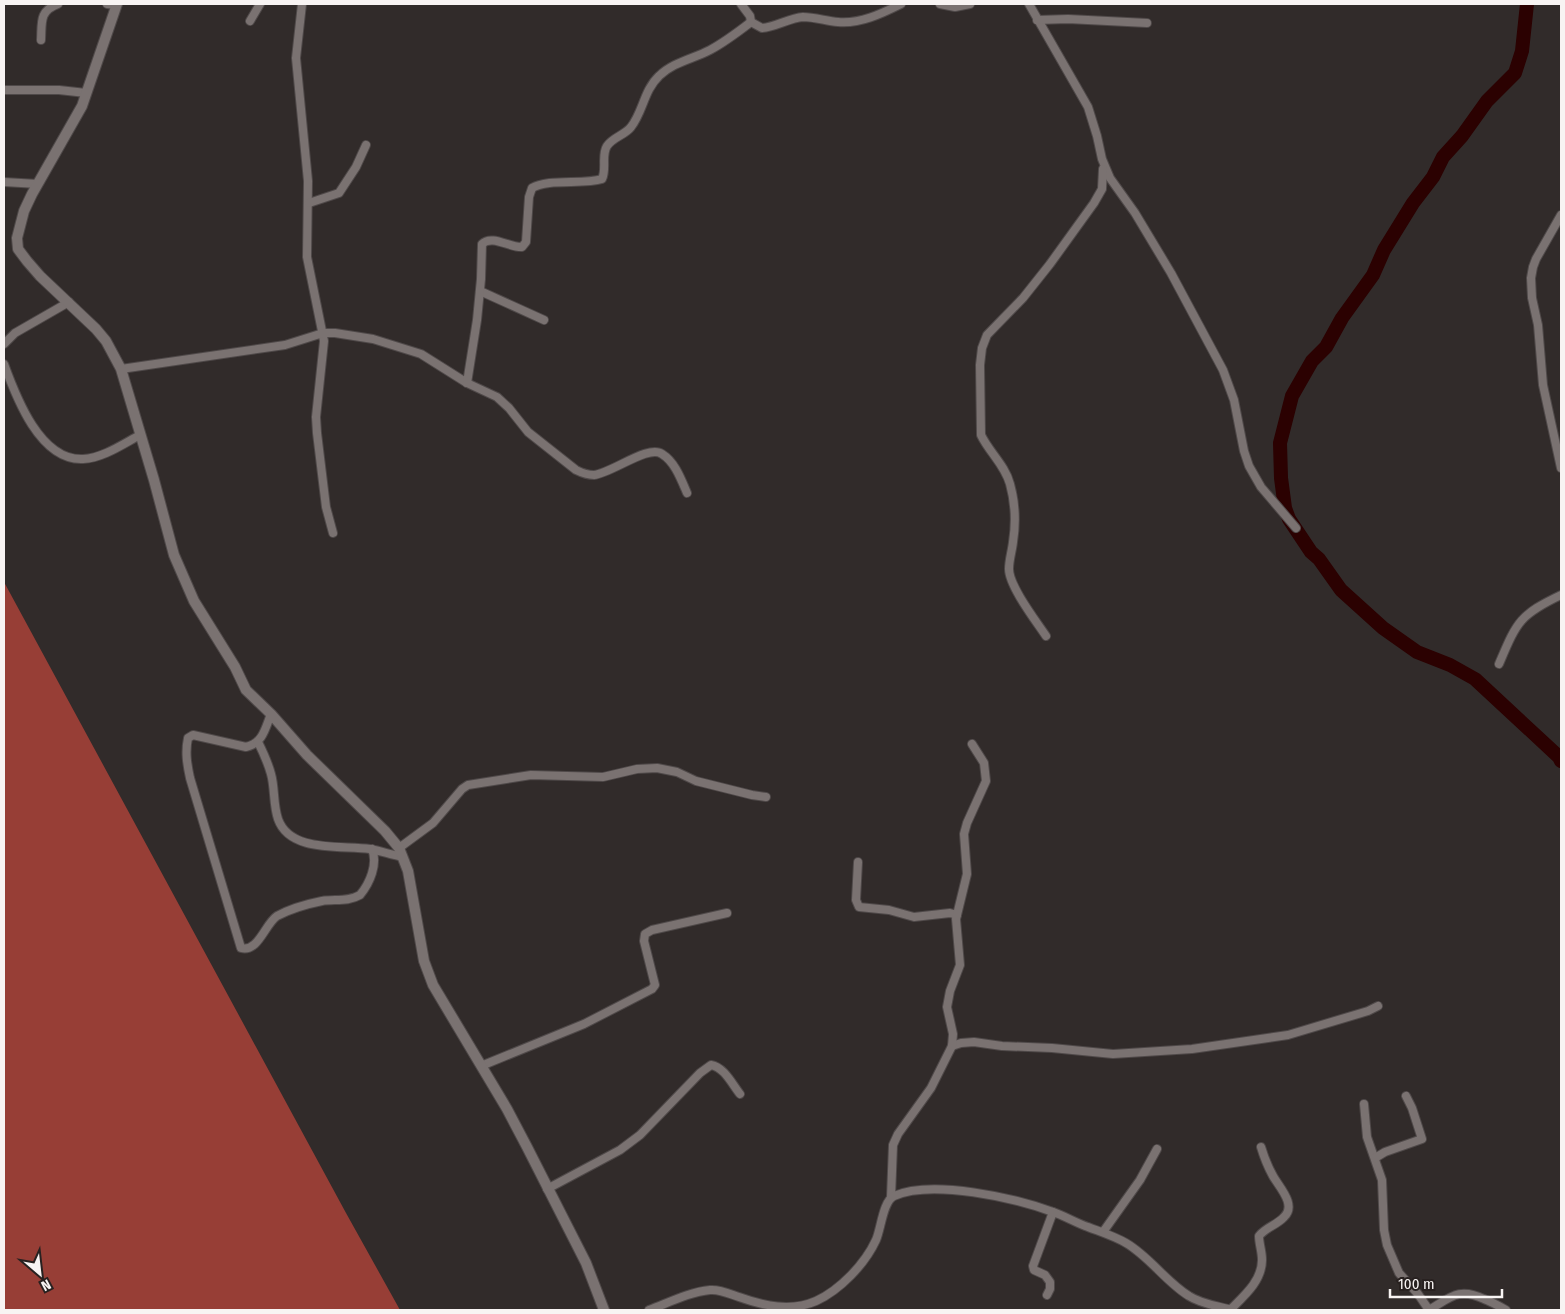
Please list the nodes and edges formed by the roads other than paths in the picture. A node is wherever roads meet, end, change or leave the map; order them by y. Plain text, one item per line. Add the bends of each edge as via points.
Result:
1 (58, 4) edge
2 (113, 4) edge
3 (260, 4) edge
4 (302, 4) edge
5 (741, 4) edge
6 (900, 4) edge
7 (940, 4) edge
8 (970, 4) edge
9 (1029, 4) edge
10 (1037, 20) junction
11 (250, 21) dead end
12 (751, 22) junction
13 (1147, 23) dead end
14 (41, 40) dead end
15 (4, 90) edge
16 (86, 93) junction
17 (366, 145) dead end
18 (1102, 159) junction
19 (4, 182) edge
20 (38, 184) junction
21 (309, 203) junction
22 (1561, 215) edge
23 (480, 291) junction
24 (69, 302) junction
25 (544, 320) dead end
26 (323, 333) junction
27 (4, 344) edge
28 (4, 364) edge
29 (121, 369) junction
30 (467, 383) junction
31 (140, 435) junction
32 (1561, 468) edge
33 (687, 493) dead end
34 (1296, 528) dead end
35 (333, 533) dead end
36 (1561, 595) edge
37 (1046, 636) dead end
38 (1499, 664) dead end
39 (272, 714) junction
40 (258, 742) junction
41 (972, 744) dead end
42 (766, 797) dead end
43 (372, 850) junction
44 (401, 853) junction
45 (858, 862) dead end
46 (727, 913) dead end
47 (957, 915) junction
48 (1378, 1006) dead end
49 (952, 1046) junction
50 (481, 1066) junction
51 (740, 1094) dead end
52 (1406, 1096) dead end
53 (1364, 1104) dead end
54 (1260, 1147) dead end
55 (1157, 1149) dead end
56 (1376, 1158) junction
57 (547, 1189) junction
58 (891, 1197) junction
59 (1053, 1212) junction
60 (1103, 1232) junction
61 (1046, 1295) dead end
62 (1219, 1308) edge
63 (604, 1310) edge
64 (649, 1310) edge
65 (1231, 1310) edge
66 (1429, 1310) edge
67 (1506, 1310) edge

1 - 14 street via 44,12
2 - 16 street
3 - 11 street
4 - 21 street via 296,58
5 - 12 street
6 - 12 street via 847,23 804,17 762,28
7 - 8 street via 950,7
9 - 10 street
10 - 13 street
10 - 18 street via 1088,107
12 - 23 street via 729,39 667,69 657,78 631,127 608,144 602,179 532,188 525,245 518,247 493,240 484,241
15 - 16 street
16 - 20 street via 75,120
17 - 21 street via 339,193
18 - 34 street via 1110,178 1171,273 1220,362 1234,400 1249,466 1260,487
18 - 37 street via 1102,188 1094,203 1027,293 987,335 980,365 981,434 1007,476 1012,497 1014,530 1009,570 1013,584
19 - 20 street
20 - 24 street via 20,224 18,249 40,276
21 - 26 street via 307,257
22 - 32 street via 1536,259 1531,278 1543,386
23 - 25 street
23 - 30 street
24 - 27 street via 15,333
24 - 29 street via 106,341
26 - 29 street via 285,345
26 - 30 street via 356,335 402,347 437,363
26 - 35 street via 316,416 326,507
28 - 31 street via 30,423 50,445 64,454 84,459 97,456
29 - 31 street
30 - 33 street via 504,402 528,432 576,470 594,475 612,470 640,455 661,452 672,463
31 - 39 street via 174,555 194,601 246,690
36 - 38 street via 1522,619
39 - 40 street
39 - 44 street via 307,755 385,831
40 - 43 street via 271,775 277,816 286,834 309,843
40 - 43 street via 246,747 193,736 188,738 186,747 190,778 241,948 256,944 269,923 285,912 322,901 360,895 373,869
41 - 47 street via 984,763 986,781 964,834 967,874
42 - 44 street via 696,781 672,770 646,767 603,777 516,777 468,785
43 - 44 street
44 - 50 street via 413,893 424,961 433,985
45 - 47 street via 856,900 859,907 914,917
46 - 50 street via 652,930 644,941 655,985 652,989 584,1024
47 - 49 street via 960,965 947,1006
48 - 49 street via 1288,1035 1192,1049 1114,1054 974,1042
49 - 58 street via 931,1088 893,1145
50 - 57 street
51 - 57 street via 721,1070 711,1065 640,1135 620,1150
52 - 56 street via 1422,1139
53 - 56 street via 1366,1137
54 - 65 street via 1289,1205 1288,1212 1259,1236 1262,1262 1256,1280
55 - 60 street via 1140,1180
56 - 66 street via 1382,1180 1384,1230 1390,1254 1399,1273
57 - 63 street via 586,1264
58 - 59 street via 908,1191 957,1191 998,1197
58 - 64 street via 877,1239 868,1254 838,1287 818,1300 802,1306 775,1306 710,1290
59 - 60 street
59 - 61 street via 1033,1266 1050,1282
60 - 62 street via 1140,1252 1188,1295
62 - 65 street
66 - 67 street via 1459,1293 1467,1292

